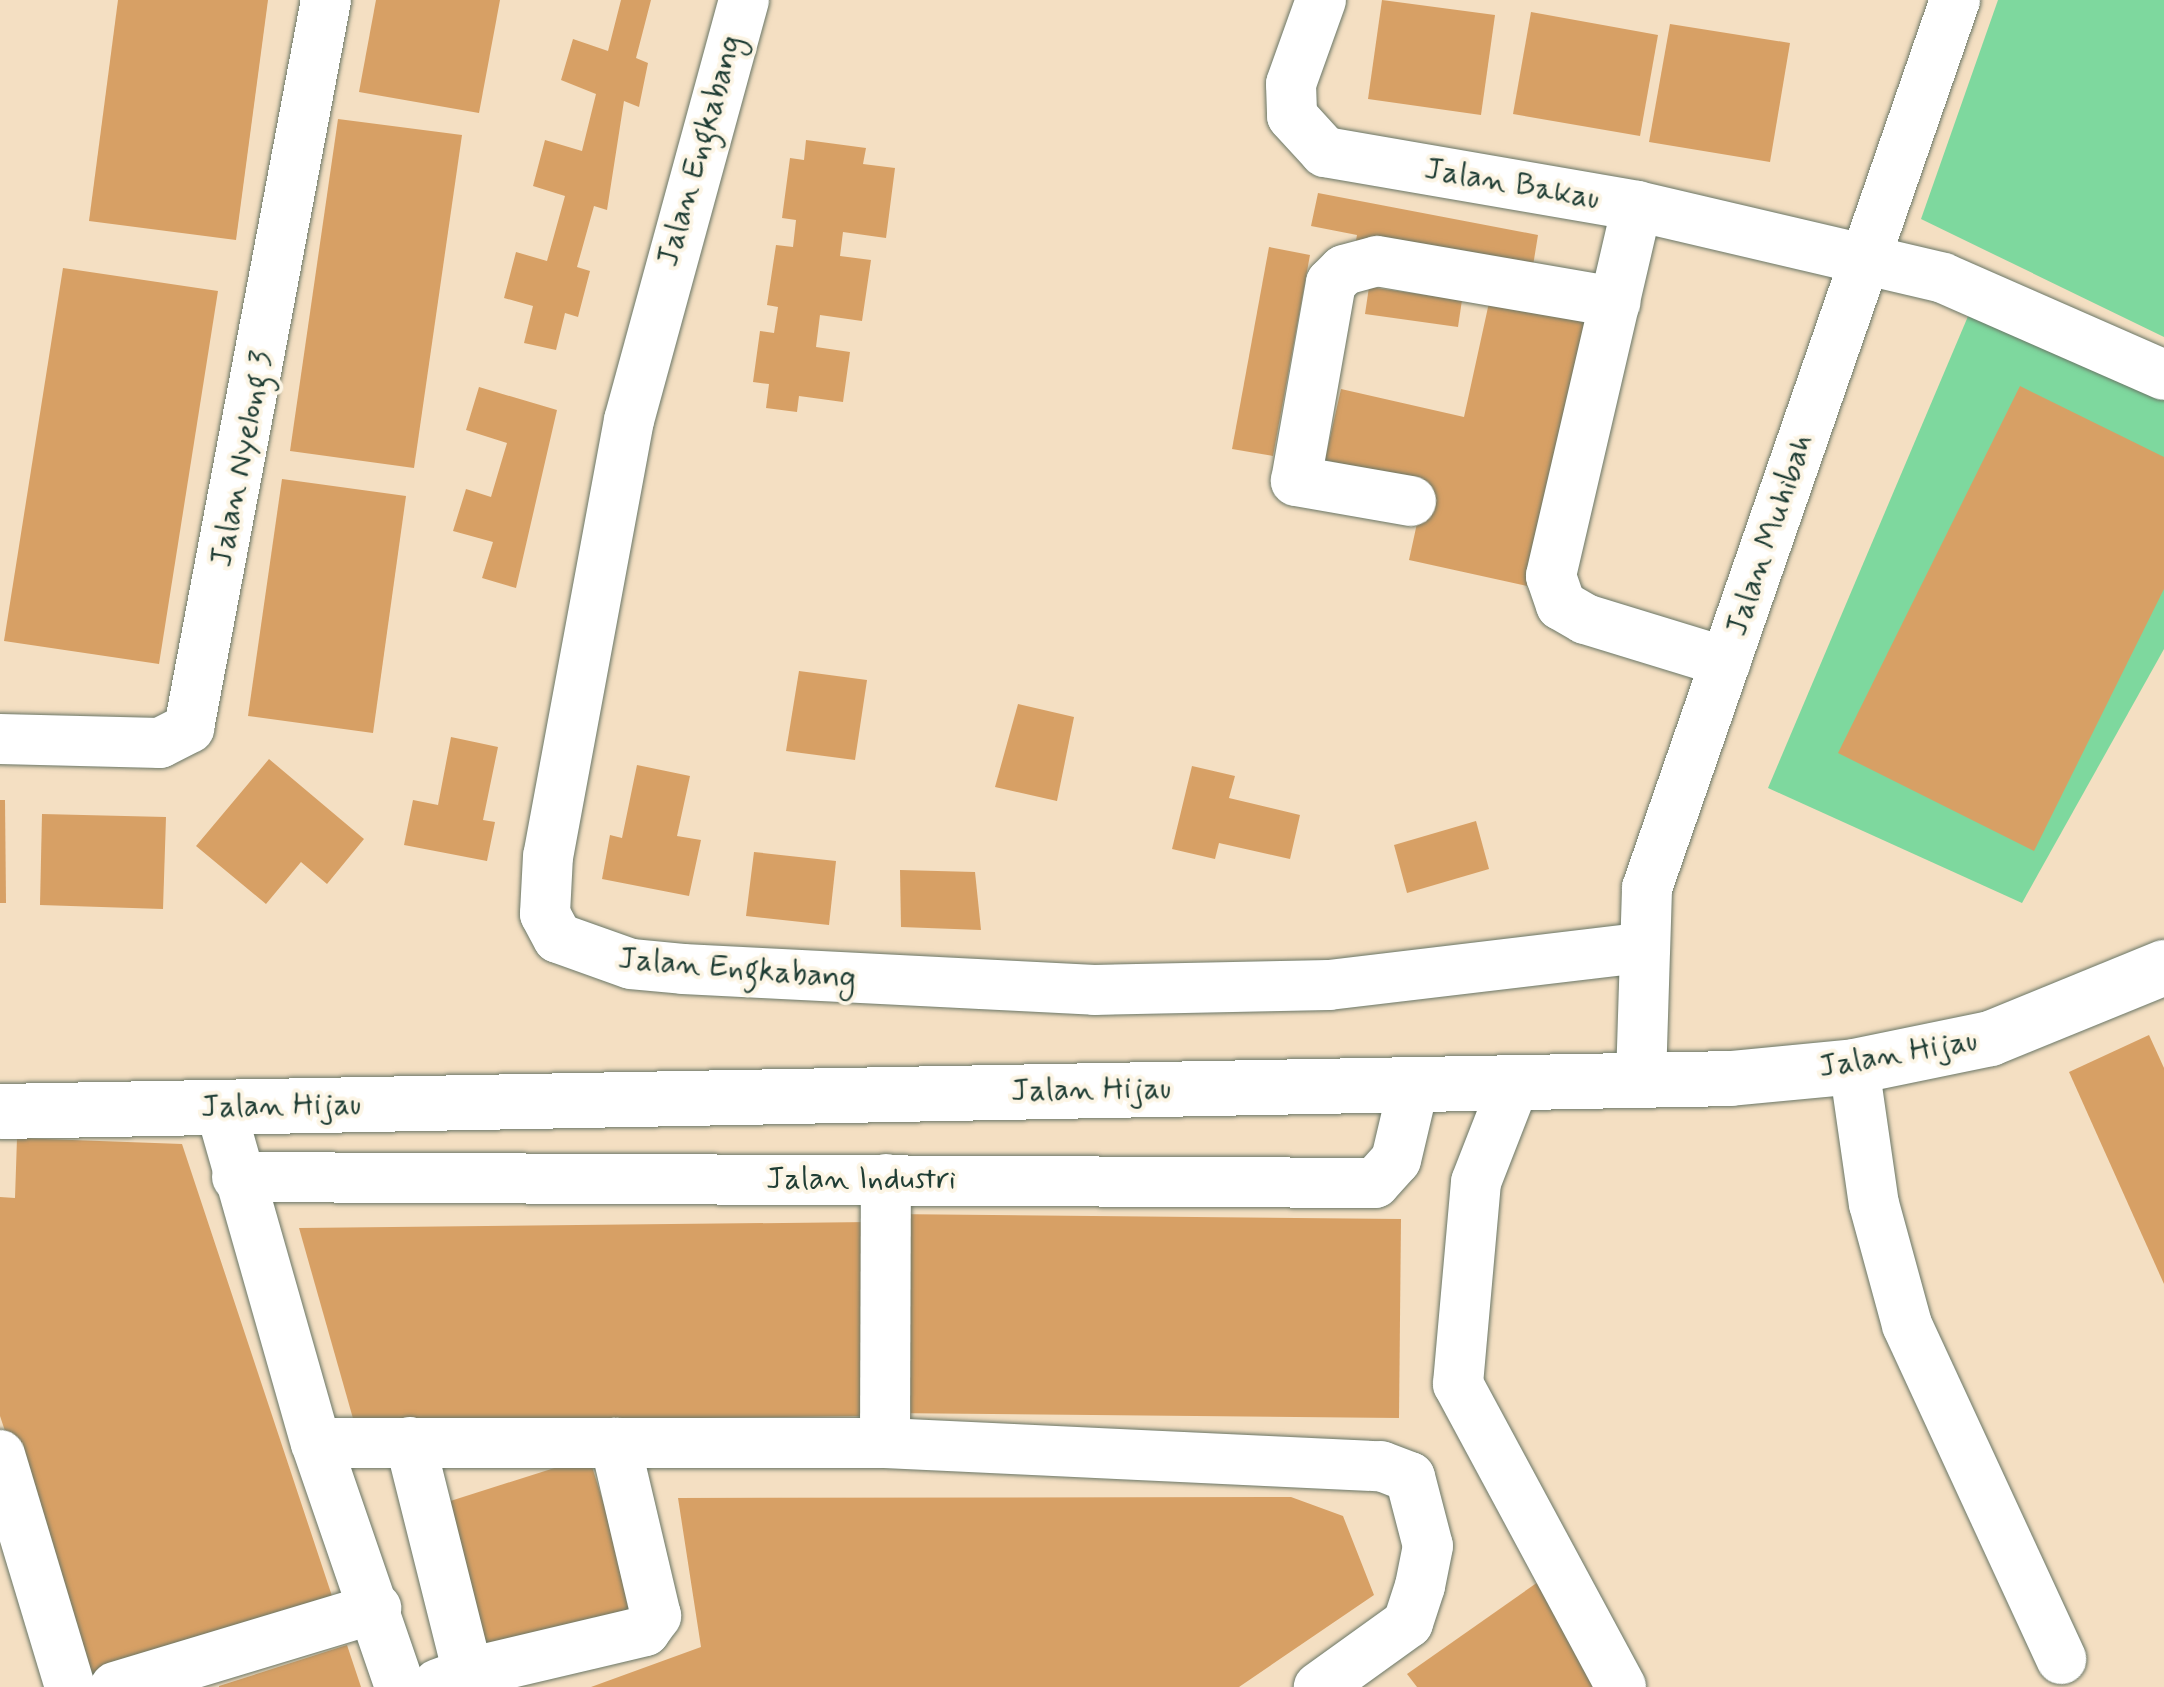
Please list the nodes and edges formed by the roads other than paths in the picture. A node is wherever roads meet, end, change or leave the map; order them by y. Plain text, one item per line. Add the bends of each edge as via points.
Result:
1 (326, 0) edge
2 (744, 0) edge
3 (1321, 0) edge
4 (1955, 0) edge
5 (1637, 206) junction
6 (1866, 258) junction
7 (1615, 302) junction
8 (2164, 375) edge
9 (1411, 501) dead end
10 (1726, 662) junction
11 (0, 740) edge
12 (1640, 948) junction
13 (2164, 968) edge
14 (1854, 1066) junction
15 (1641, 1080) junction
16 (1516, 1082) junction
17 (1414, 1084) junction
18 (220, 1107) junction
19 (0, 1111) edge
20 (238, 1177) junction
21 (886, 1178) junction
22 (316, 1442) junction
23 (410, 1442) junction
24 (615, 1443) junction
25 (885, 1443) junction
26 (0, 1455) edge
27 (376, 1608) junction
28 (2060, 1659) dead end
29 (449, 1680) edge
30 (70, 1687) edge
31 (115, 1687) edge
32 (400, 1687) edge
33 (1320, 1687) edge
34 (1621, 1687) edge

1 - 11 street, Jalan Nyelong 3 via 189,728 160,742
2 - 12 street, Jalan Engkabang via 629,420 548,856 545,914 558,938 666,967 1094,990 1330,985
3 - 5 street, Jalan Bakau via 1291,84 1292,116 1325,152
4 - 6 street, Jalan Muhibah
5 - 6 street, Jalan Bakau
5 - 7 street
6 - 8 street, Jalan Bakau via 1943,278
6 - 10 street, Jalan Muhibah
7 - 9 street via 1378,261 1344,270 1331,283 1296,481
7 - 10 street via 1550,576 1561,605 1585,619
10 - 12 street, Jalan Muhibah via 1647,888
12 - 15 street, Jalan Muhibah
13 - 14 main road, Jalan Hijau via 1990,1038
14 - 15 main road, Jalan Hijau
14 - 28 street via 1874,1204 1907,1325
15 - 16 main road, Jalan Hijau
16 - 17 main road, Jalan Hijau
16 - 34 street via 1476,1182 1458,1384
17 - 18 main road, Jalan Hijau
17 - 21 street, Jalan Industri via 1396,1160 1375,1183
18 - 19 main road, Jalan Hijau
18 - 20 street
20 - 21 street, Jalan Industri
20 - 22 street
21 - 25 street
22 - 23 street
22 - 27 street
23 - 24 street
23 - 29 street
24 - 25 street
24 - 29 street via 656,1616 645,1631
25 - 33 street via 1381,1466 1410,1477 1428,1546 1408,1623
26 - 30 street
27 - 31 street
27 - 32 street

